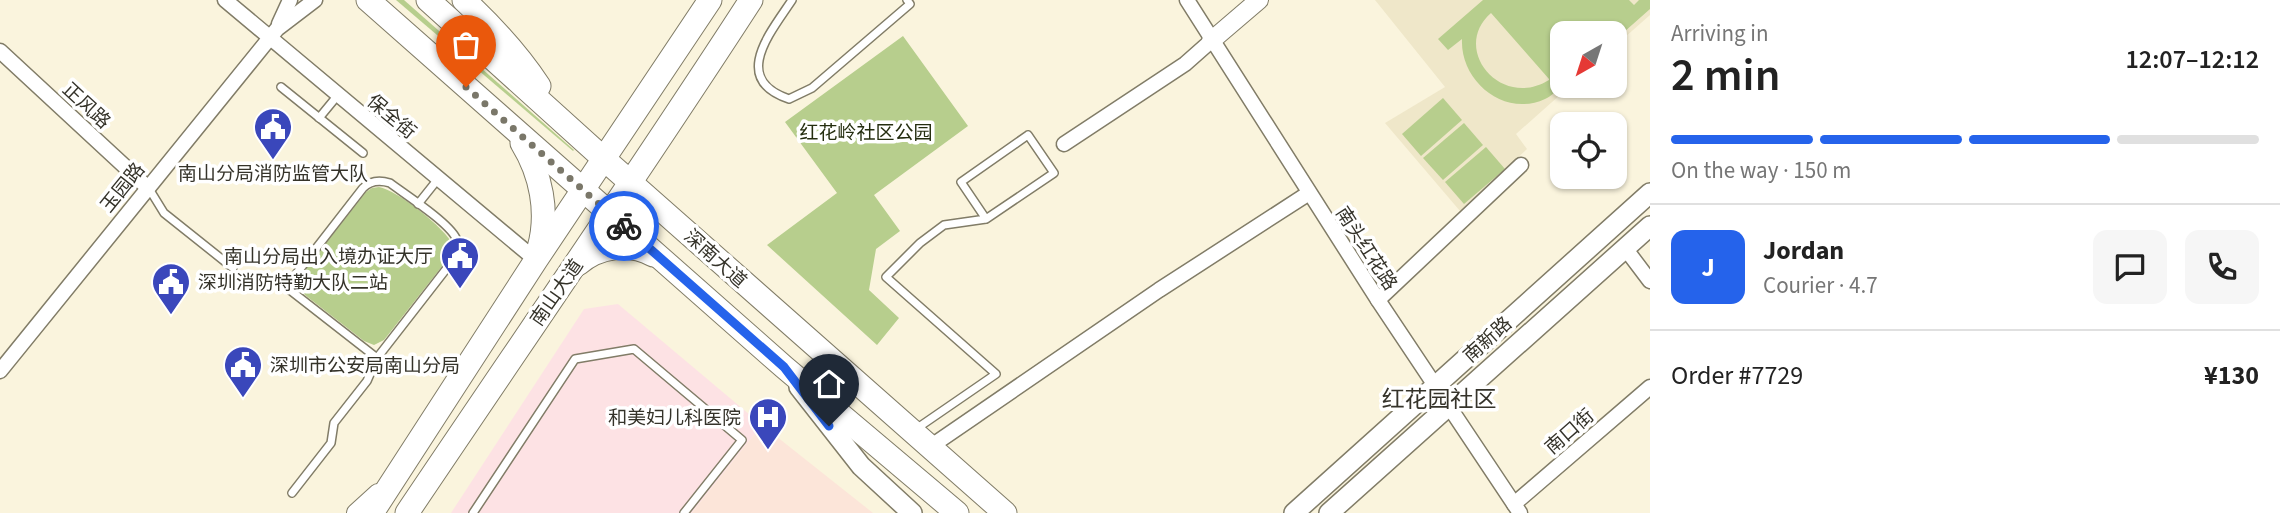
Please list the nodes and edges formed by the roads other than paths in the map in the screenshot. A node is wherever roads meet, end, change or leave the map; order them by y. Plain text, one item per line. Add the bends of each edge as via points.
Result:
1 (225, 0) edge
2 (290, 0) edge
3 (315, 0) edge
4 (368, 0) edge
5 (428, 0) edge
6 (464, 0) edge
7 (710, 0) edge
8 (751, 0) edge
9 (792, 0) edge
10 (907, 0) edge
11 (1186, 0) edge
12 (1259, 0) edge
13 (273, 33) junction
14 (1211, 41) junction
15 (0, 51) edge
16 (281, 87) dead end
17 (338, 95) junction
18 (557, 115) junction
19 (319, 118) junction
20 (505, 121) junction
21 (1064, 144) dead end
22 (363, 153) dead end
23 (604, 159) junction
24 (1521, 165) dead end
25 (438, 179) junction
26 (632, 182) junction
27 (147, 187) junction
28 (583, 190) junction
29 (1309, 193) junction
30 (1650, 193) edge
31 (418, 204) junction
32 (610, 215) junction
33 (986, 219) junction
34 (1650, 226) edge
35 (1625, 248) junction
36 (536, 260) junction
37 (663, 260) junction
38 (233, 268) dead end
39 (568, 273) junction
40 (1650, 281) edge
41 (1378, 300) junction
42 (377, 358) junction
43 (784, 367) junction
44 (0, 371) edge
45 (1434, 385) junction
46 (1650, 387) edge
47 (1448, 405) junction
48 (912, 432) junction
49 (930, 447) junction
50 (393, 478) junction
51 (292, 493) dead end
52 (1517, 509) edge
53 (356, 513) edge
54 (372, 513) edge
55 (407, 513) edge
56 (473, 513) edge
57 (684, 513) edge
58 (912, 513) edge
59 (957, 513) edge
60 (1005, 513) edge
61 (1294, 513) edge
62 (1329, 513) edge

1 - 13 street, 保全街
2 - 13 street
3 - 13 street
4 - 20 main road, 深南大道
5 - 18 main road, 深南大道
6 - 18 main road via 519,57
7 - 23 main road, 南山大道
8 - 26 main road, 南山大道
9 - 10 lane via 760,50 758,70 764,84 789,99 812,88 910,4
11 - 14 street, 南头红花路
12 - 14 street
13 - 17 street, 保全街
13 - 27 street, 玉园路
14 - 21 street via 1185,64
14 - 29 street, 南头红花路
15 - 27 street, 正风路
16 - 19 lane
17 - 19 lane
17 - 25 street, 保全街
18 - 23 main road, 深南大道
19 - 22 lane
20 - 28 main road, 深南大道
20 - 36 main road via 532,160 538,180 544,220
23 - 26 main road, 深南大道
23 - 28 main road, 南山大道
24 - 41 street
25 - 31 lane
25 - 36 street, 保全街
26 - 32 main road, 南山大道
26 - 48 main road, 深南大道
27 - 38 lane via 164,213
27 - 44 street, 玉园路
28 - 32 main road, 深南大道
28 - 36 main road, 南山大道
29 - 41 street, 南头红花路
29 - 49 street
30 - 45 main road, 南新路
31 - 42 lane via 452,232 457,252
31 - 42 lane via 390,183 368,183 286,287
32 - 37 main road, 深南大道
32 - 39 main road, 南山大道
33 - 33 lane via 1054,173 1028,135 961,182
33 - 48 lane via 944,225 886,277 996,374
34 - 35 main road, 南新路
35 - 40 street
35 - 47 main road, 南新路
36 - 50 main road, 南山大道
37 - 39 main road via 630,247 613,248 585,258
37 - 43 main road, 深南大道
39 - 55 main road, 南山大道
41 - 45 street, 南头红花路
42 - 51 lane via 367,381 334,424 331,443
43 - 58 main road via 861,466
43 - 59 main road, 深南大道
45 - 47 street, 南头红花路
45 - 61 main road, 南新路
46 - 52 street, 南口街
47 - 52 street, 南头红花路
47 - 62 main road, 南新路
48 - 49 main road, 深南大道
49 - 60 main road, 深南大道
50 - 53 street
50 - 54 main road, 南山大道
56 - 57 lane via 575,359 634,349 742,440

